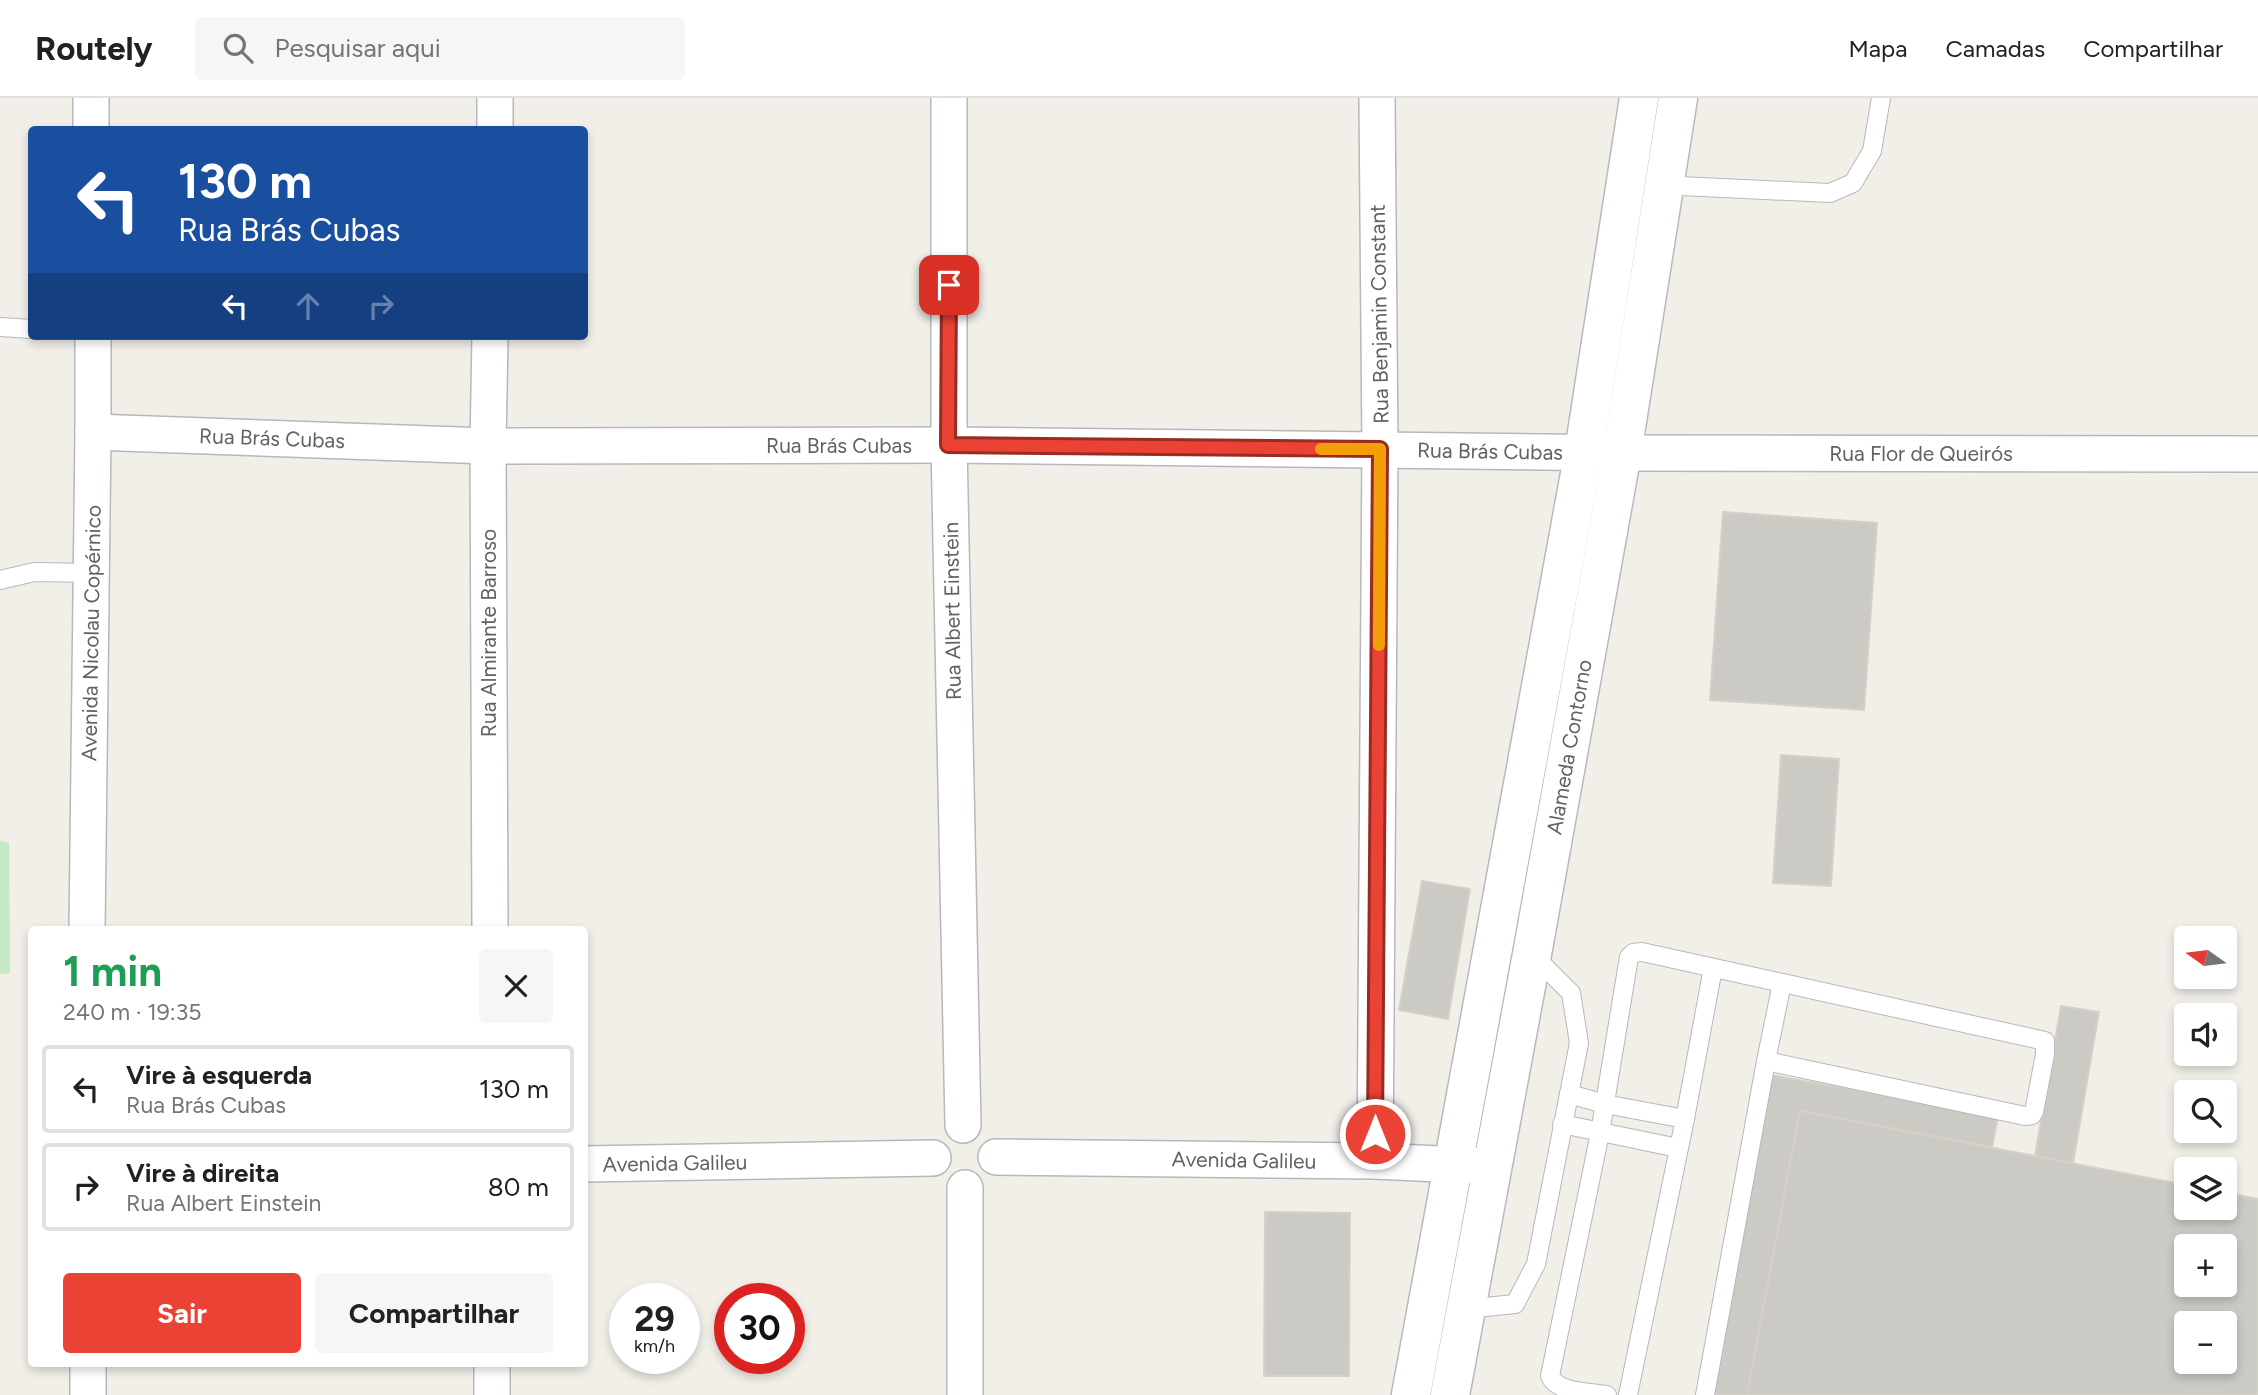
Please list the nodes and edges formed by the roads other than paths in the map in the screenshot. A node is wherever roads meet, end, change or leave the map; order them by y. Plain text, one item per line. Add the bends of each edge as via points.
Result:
1 (90, 98) edge
2 (495, 98) edge
3 (949, 98) edge
4 (1377, 98) edge
5 (1639, 98) edge
6 (1678, 98) edge
7 (1881, 98) edge
8 (91, 126) edge
9 (495, 126) edge
10 (1626, 182) junction
11 (1664, 186) junction
12 (0, 327) edge
13 (28, 329) edge
14 (93, 340) edge
15 (490, 340) edge
16 (93, 432) junction
17 (948, 445) junction
18 (488, 446) junction
19 (1380, 449) junction
20 (1584, 452) junction
21 (1622, 453) junction
22 (2258, 454) edge
23 (92, 573) junction
24 (0, 579) edge
25 (87, 926) edge
26 (490, 926) edge
27 (1532, 954) junction
28 (1713, 968) junction
29 (1782, 983) junction
30 (1766, 1061) junction
31 (1569, 1094) junction
32 (1605, 1104) junction
33 (1685, 1118) junction
34 (1562, 1124) junction
35 (963, 1125) junction
36 (1600, 1133) junction
37 (1678, 1148) junction
38 (996, 1157) junction
39 (933, 1158) junction
40 (1375, 1161) junction
41 (588, 1164) edge
42 (1455, 1164) junction
43 (1492, 1166) junction
44 (965, 1188) junction
45 (1466, 1309) junction
46 (88, 1367) edge
47 (492, 1367) edge
48 (88, 1395) edge
49 (492, 1395) edge
50 (965, 1395) edge
51 (1411, 1395) edge
52 (1450, 1395) edge
53 (1607, 1395) edge
54 (1628, 1395) edge
55 (1705, 1395) edge

1 - 8 street
2 - 9 street
3 - 17 street, Rua Albert Einstein
4 - 19 street, Rua Benjamin Constant
5 - 10 main road, Alameda Contorno
6 - 11 main road, Alameda Contorno
7 - 11 lane via 1872,150 1853,183 1829,193
10 - 11 lane
10 - 20 main road, Alameda Contorno
11 - 21 main road, Alameda Contorno
12 - 13 lane
14 - 16 street, Avenida Nicolau Copérnico
15 - 18 street, Rua Almirante Barroso
16 - 18 street, Rua Brás Cubas
16 - 23 street, Avenida Nicolau Copérnico
17 - 18 street, Rua Brás Cubas
17 - 19 street, Rua Brás Cubas
17 - 35 street, Rua Albert Einstein
18 - 26 street, Rua Almirante Barroso
19 - 20 street, Rua Brás Cubas
19 - 40 street, Rua Benjamin Constant
20 - 21 street, Rua Flor de Queirós
20 - 42 main road, Alameda Contorno
21 - 22 street, Rua Flor de Queirós
21 - 27 main road, Alameda Contorno
23 - 24 lane via 34,572
23 - 25 street, Avenida Nicolau Copérnico
27 - 31 lane via 1571,993 1579,1043
27 - 43 main road, Alameda Contorno
28 - 29 lane
28 - 32 lane via 1642,953 1629,957
28 - 33 lane
29 - 30 lane
29 - 30 lane via 2045,1041 2035,1112 2025,1116
30 - 55 lane
31 - 32 lane
31 - 34 lane
32 - 33 lane
32 - 36 lane
33 - 37 lane
34 - 36 lane
34 - 45 lane via 1536,1264 1515,1304
35 - 38 street via 980,1128 992,1140
35 - 39 street via 941,1135
36 - 37 lane
36 - 53 lane via 1550,1376 1561,1387
37 - 54 lane
38 - 40 street, Avenida Galileu
38 - 44 street via 987,1179
39 - 41 street, Avenida Galileu
39 - 44 street via 942,1180
40 - 42 street, Avenida Galileu
42 - 43 street, Avenida Galileu
42 - 51 main road, Alameda Contorno
43 - 45 main road, Alameda Contorno
44 - 50 street
45 - 52 main road, Alameda Contorno
46 - 48 street
47 - 49 street

